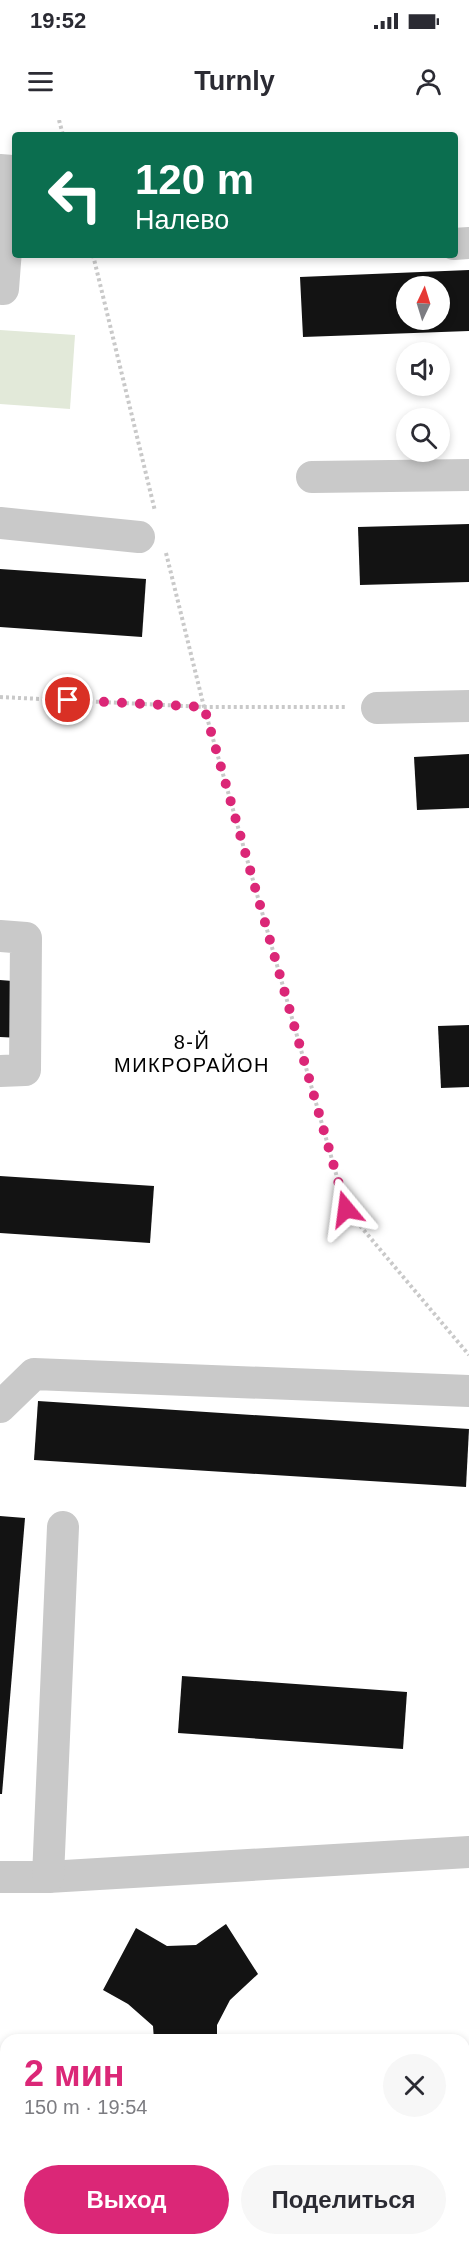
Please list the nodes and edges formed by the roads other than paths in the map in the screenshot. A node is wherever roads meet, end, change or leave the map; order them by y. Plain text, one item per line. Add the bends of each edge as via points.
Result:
1 (0, 170) edge
2 (0, 288) edge
3 (469, 476) edge
4 (312, 477) dead end
5 (0, 523) edge
6 (154, 534) road end
7 (469, 706) edge
8 (377, 708) road end
9 (0, 936) edge
10 (0, 1071) edge
11 (469, 1391) edge
12 (0, 1407) edge
13 (63, 1527) dead end
14 (469, 1852) edge
15 (0, 1877) edge
16 (48, 1877) junction

1 - 2 street via 12,171 3,289
3 - 4 street
5 - 6 street
7 - 8 street
9 - 10 street via 26,938 25,1070
11 - 12 street via 34,1374
13 - 16 street
14 - 16 street
15 - 16 street

